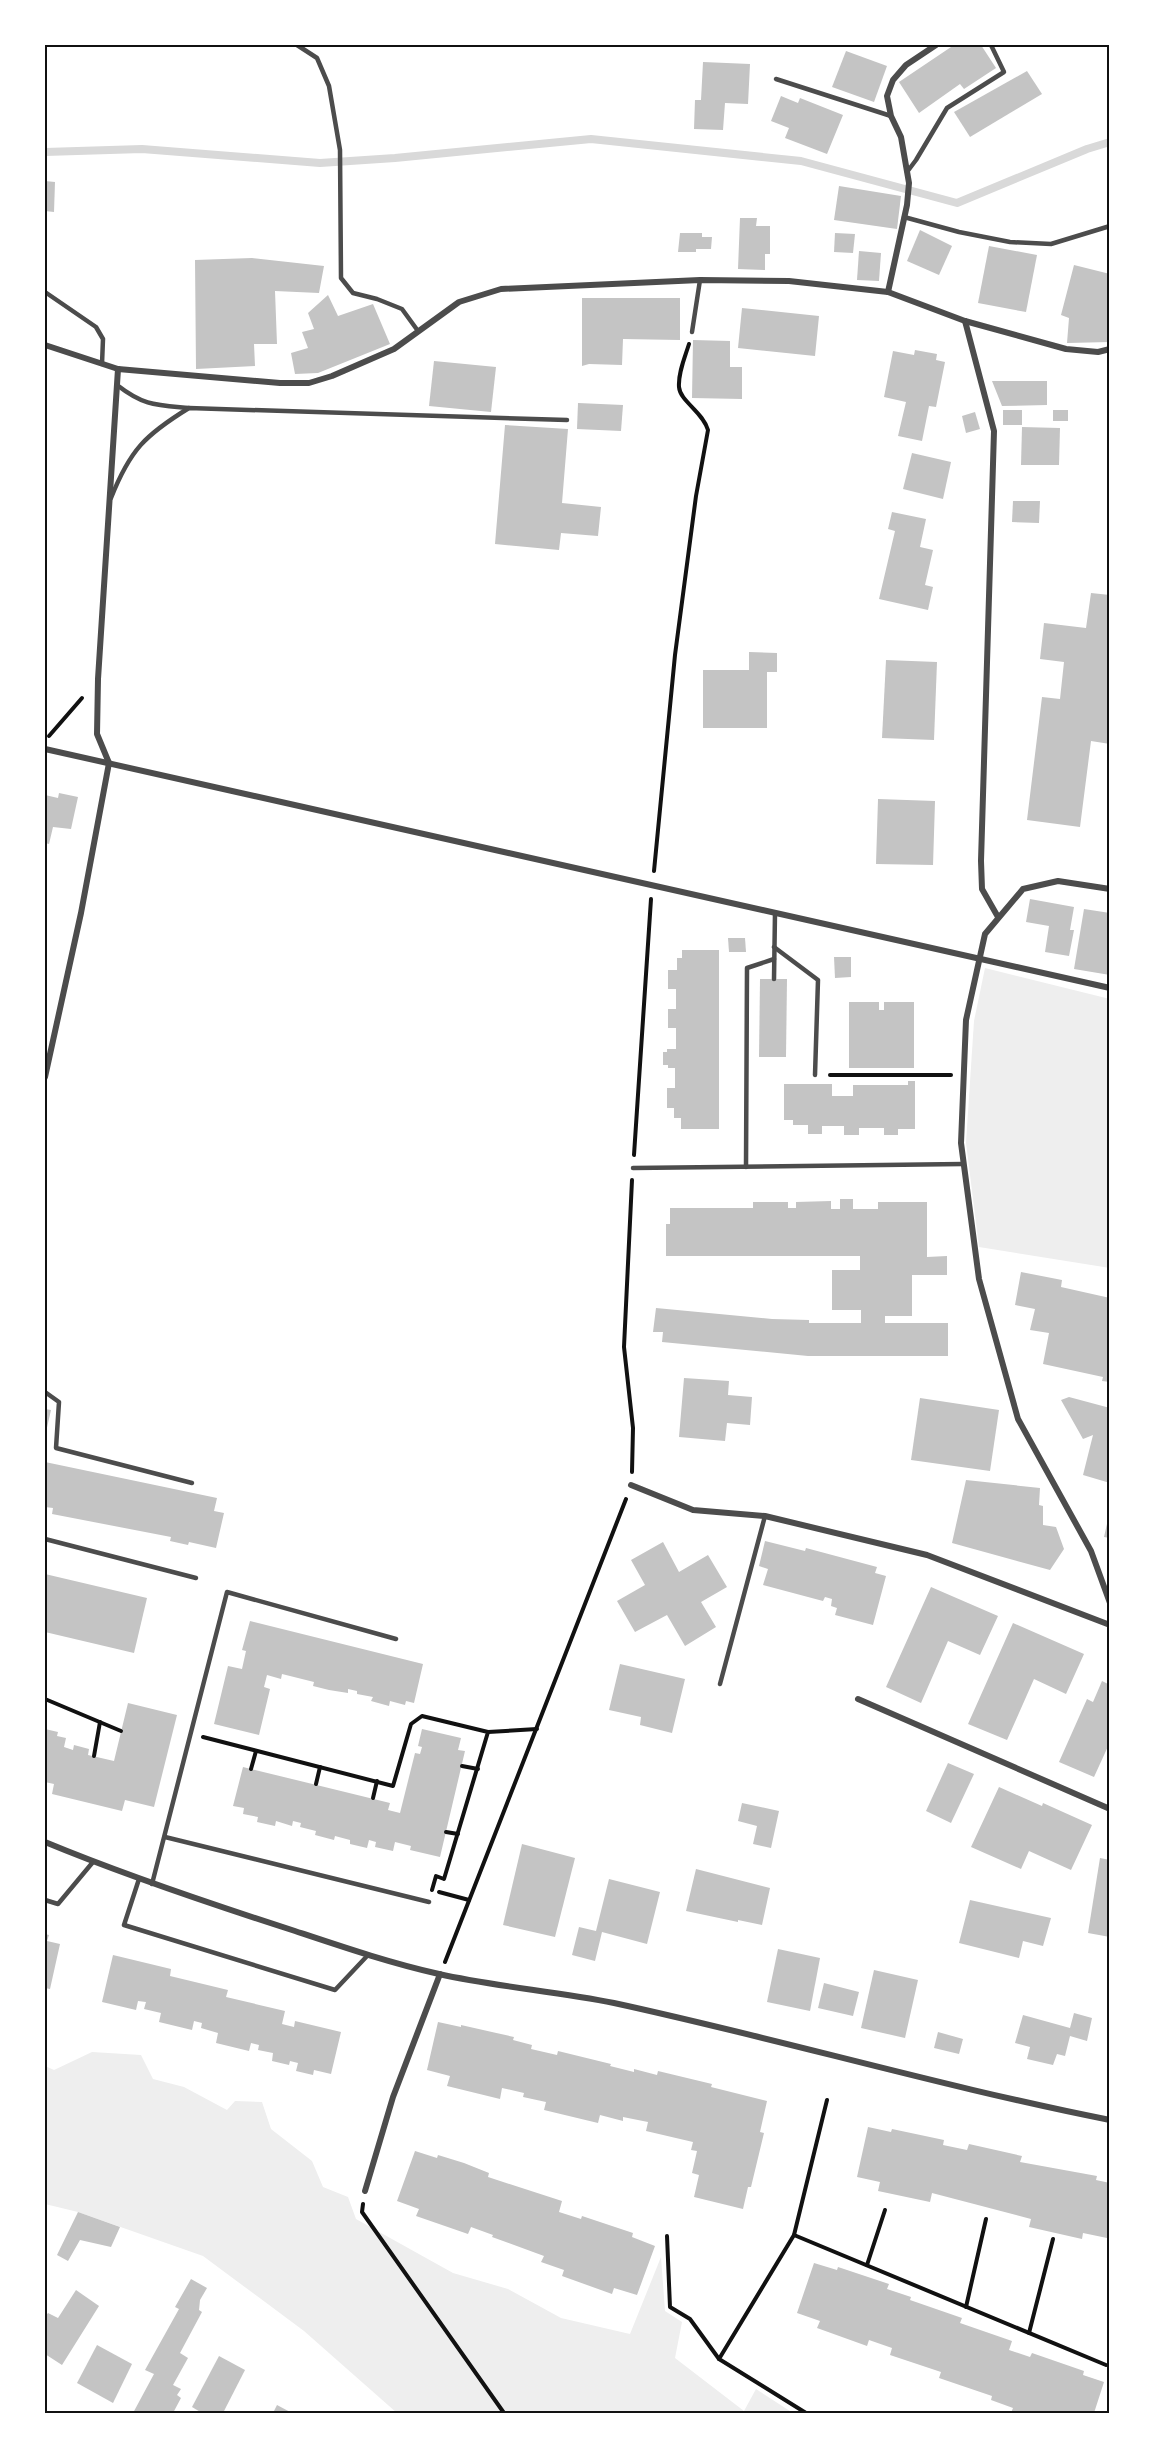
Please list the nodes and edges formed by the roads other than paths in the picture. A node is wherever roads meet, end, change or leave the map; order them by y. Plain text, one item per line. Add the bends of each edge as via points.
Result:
1 (297, 45) edge
2 (936, 45) edge
3 (991, 45) edge
4 (776, 79) dead end
5 (891, 116) junction
6 (907, 172) junction
7 (904, 217) junction
8 (1110, 226) edge
9 (700, 280) junction
10 (45, 292) edge
11 (888, 292) junction
12 (965, 321) junction
13 (418, 331) junction
14 (692, 332) road end
15 (45, 345) edge
16 (1110, 349) edge
17 (102, 364) junction
18 (118, 369) junction
19 (117, 385) junction
20 (189, 408) junction
21 (567, 420) dead end
22 (111, 498) junction
23 (45, 748) edge
24 (109, 763) junction
25 (1110, 889) edge
26 (775, 913) junction
27 (998, 917) junction
28 (774, 947) junction
29 (980, 958) junction
30 (774, 959) junction
31 (774, 979) dead end
32 (1110, 988) edge
33 (46, 1060) edge
34 (815, 1075) road end
35 (45, 1077) edge
36 (963, 1164) junction
37 (746, 1167) junction
38 (633, 1168) road end
39 (45, 1392) edge
40 (192, 1483) dead end
41 (631, 1485) road end
42 (765, 1516) junction
43 (45, 1539) edge
44 (196, 1578) dead end
45 (1110, 1603) edge
46 (1110, 1625) edge
47 (396, 1639) dead end
48 (720, 1684) dead end
49 (858, 1699) dead end
50 (1110, 1809) edge
51 (165, 1837) junction
52 (45, 1842) edge
53 (93, 1862) junction
54 (139, 1879) junction
55 (152, 1884) junction
56 (45, 1900) edge
57 (429, 1902) road end
58 (368, 1955) junction
59 (440, 1974) junction
60 (1110, 2120) edge
61 (365, 2192) road end

1 - 13 lane via 317,58 329,86 340,150 341,278 353,292 402,309
2 - 5 street via 906,65 893,80 887,96
3 - 6 lane via 1004,72 947,108
4 - 5 lane
5 - 6 street via 901,137
6 - 7 street
7 - 8 lane via 1010,242 1051,244
7 - 11 street
9 - 11 street via 789,281
9 - 13 street via 501,289 459,302
9 - 14 lane
10 - 17 lane via 96,327 103,339
11 - 12 street
12 - 16 street via 1066,349
12 - 27 street via 994,431 981,861 982,889
13 - 18 street via 394,349 309,383
15 - 17 street
17 - 18 street
18 - 19 street
19 - 20 lane via 148,404
19 - 22 street
20 - 21 lane
20 - 22 lane via 160,426 135,449
22 - 24 street via 97,734
23 - 24 street
24 - 26 street
24 - 33 street via 81,913
25 - 27 street via 1059,881 1023,889
26 - 28 lane
26 - 29 street
27 - 29 street via 985,934
28 - 30 lane
28 - 34 lane via 818,980
29 - 32 street
29 - 36 street via 966,1020 960,1143
30 - 31 lane
30 - 37 lane via 747,968
33 - 35 street
36 - 37 lane
36 - 45 street via 979,1279 1018,1419 1090,1551
37 - 38 lane
39 - 40 lane via 59,1402 56,1448
41 - 42 street via 693,1510
42 - 46 street via 927,1555
42 - 48 lane
43 - 44 lane
47 - 51 lane via 227,1592
49 - 50 street
51 - 55 lane
51 - 57 lane
52 - 53 street
53 - 54 street
53 - 56 lane via 58,1905
54 - 55 street
54 - 58 lane via 124,1925 335,1990
55 - 58 street
58 - 59 street
59 - 60 street via 614,2004 801,2046 1007,2099
59 - 61 street via 393,2097

